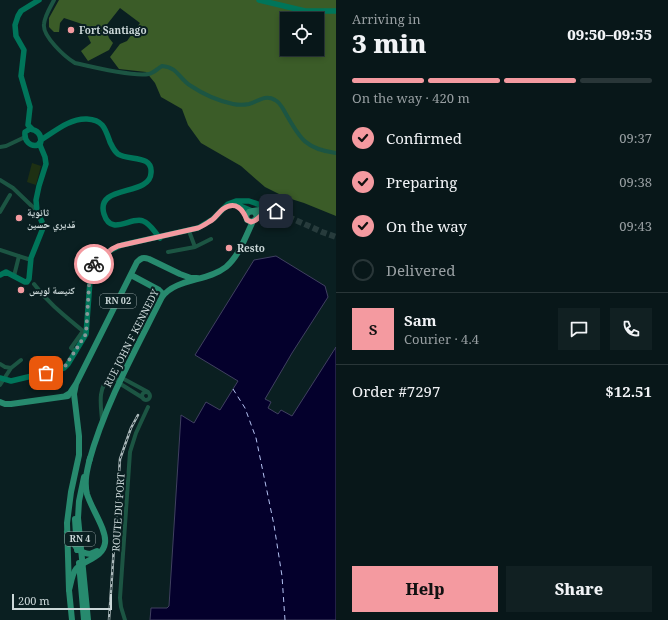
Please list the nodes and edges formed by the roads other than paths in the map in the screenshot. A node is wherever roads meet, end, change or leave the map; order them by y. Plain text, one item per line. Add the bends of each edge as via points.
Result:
1 (39, 0) edge
2 (54, 0) edge
3 (259, 0) edge
4 (336, 11) edge
5 (28, 99) junction
6 (60, 128) junction
7 (32, 129) junction
8 (38, 132) junction
9 (25, 134) junction
10 (41, 141) junction
11 (35, 146) junction
12 (0, 147) edge
13 (336, 153) edge
14 (45, 156) junction
15 (0, 180) edge
16 (10, 195) dead end
17 (224, 208) junction
18 (273, 210) junction
19 (37, 211) junction
20 (253, 211) junction
21 (0, 212) edge
22 (280, 213) joint
23 (251, 219) junction
24 (146, 222) junction
25 (189, 231) junction
26 (160, 238) junction
27 (211, 239) dead end
28 (150, 240) junction
29 (194, 247) junction
30 (0, 250) edge
31 (168, 252) dead end
32 (19, 256) junction
33 (31, 260) junction
34 (1, 273) edge
35 (180, 274) junction
36 (14, 276) junction
37 (130, 276) junction
38 (205, 277) junction
39 (34, 284) dead end
40 (182, 284) junction
41 (162, 297) junction
42 (76, 352) junction
43 (21, 360) dead end
44 (0, 364) edge
45 (11, 368) junction
46 (2, 379) edge
47 (120, 381) junction
48 (76, 384) junction
49 (0, 385) edge
50 (148, 392) junction
51 (64, 396) junction
52 (150, 398) junction
53 (144, 399) junction
54 (0, 402) edge
55 (74, 402) junction
56 (148, 407) junction
57 (102, 421) junction
58 (90, 458) junction
59 (78, 461) junction
60 (67, 532) junction
61 (104, 536) junction
62 (69, 590) junction
63 (72, 620) edge
64 (84, 620) edge
65 (88, 620) edge
66 (125, 620) edge

1 - 5 street via 22,11 15,25 16,36 24,50 21,76
2 - 13 street via 43,26 54,45 75,63 142,75 153,73 162,66 176,71 196,90 232,103 250,104 263,98 270,98 281,107 306,144 322,151
3 - 4 street via 305,10
5 - 7 street via 28,124
5 - 9 street
6 - 8 street via 45,134
6 - 10 street
6 - 24 street via 77,120 98,121 104,125 117,153 147,163 152,173 148,182 112,196 103,210 108,220 115,225 137,220
7 - 8 street
7 - 9 street via 28,129
8 - 10 street
9 - 11 street via 28,142
9 - 12 street
10 - 11 street
10 - 14 street via 40,146
11 - 14 street
14 - 19 street via 45,168 37,195
15 - 19 street via 14,188
16 - 21 street
17 - 20 street via 235,204
17 - 22 street via 232,202 244,200
17 - 23 street via 238,207
17 - 25 street via 209,222
18 - 20 main road
18 - 22 main road
18 - 23 main road
19 - 33 street via 43,228
20 - 23 main road via 256,214
23 - 38 main road, RUE JOHN F KENNEDY / RN 02 via 246,237 230,263
24 - 26 street
24 - 28 street via 151,233
25 - 26 street
25 - 29 street
26 - 28 street
27 - 29 street
28 - 42 street via 115,248 93,265 90,271 87,331
29 - 31 street
30 - 32 street
32 - 33 street
32 - 36 street
33 - 36 street via 28,281
34 - 36 street via 6,272
35 - 37 main road, RN 02 via 144,257 137,262
35 - 38 main road, RN 02 via 191,278
35 - 40 main road via 184,279
37 - 41 main road via 159,290
37 - 48 main road, RN 02
38 - 40 main road, RUE JOHN F KENNEDY / RN 02
39 - 42 street via 54,308 83,331 71,348
40 - 41 main road, RUE JOHN F KENNEDY / RN 02 via 169,289
41 - 47 main road, RUE JOHN F KENNEDY / RN 02
42 - 46 street via 64,368 11,381
43 - 45 street
44 - 45 street
45 - 46 street
46 - 49 street
47 - 50 street
47 - 53 street
47 - 57 main road, RUE JOHN F KENNEDY / RN 02
47 - 57 street via 108,379 101,392
48 - 51 main road via 70,393
48 - 55 main road, RN 02
50 - 52 street
50 - 53 street via 144,392
51 - 54 main road via 11,404
51 - 55 main road via 71,396
52 - 53 street
52 - 56 street, ROUTE DU PORT
53 - 56 street
55 - 59 main road, RN 02 via 80,446
56 - 66 street, ROUTE DU PORT via 130,452 120,598
57 - 58 main road, RN 02
58 - 61 main road, RN 02, bridge via 86,473 87,493
58 - 65 main road, RN 4 via 78,510
59 - 60 main road, RN 02
59 - 64 main road, RN 4 via 82,477 76,507 75,531
60 - 61 main road, bridge via 76,548 86,554 93,554 100,549
60 - 62 main road, RN 02
61 - 62 main road, RN 02, bridge via 103,549 75,570
62 - 63 main road, RN 02

